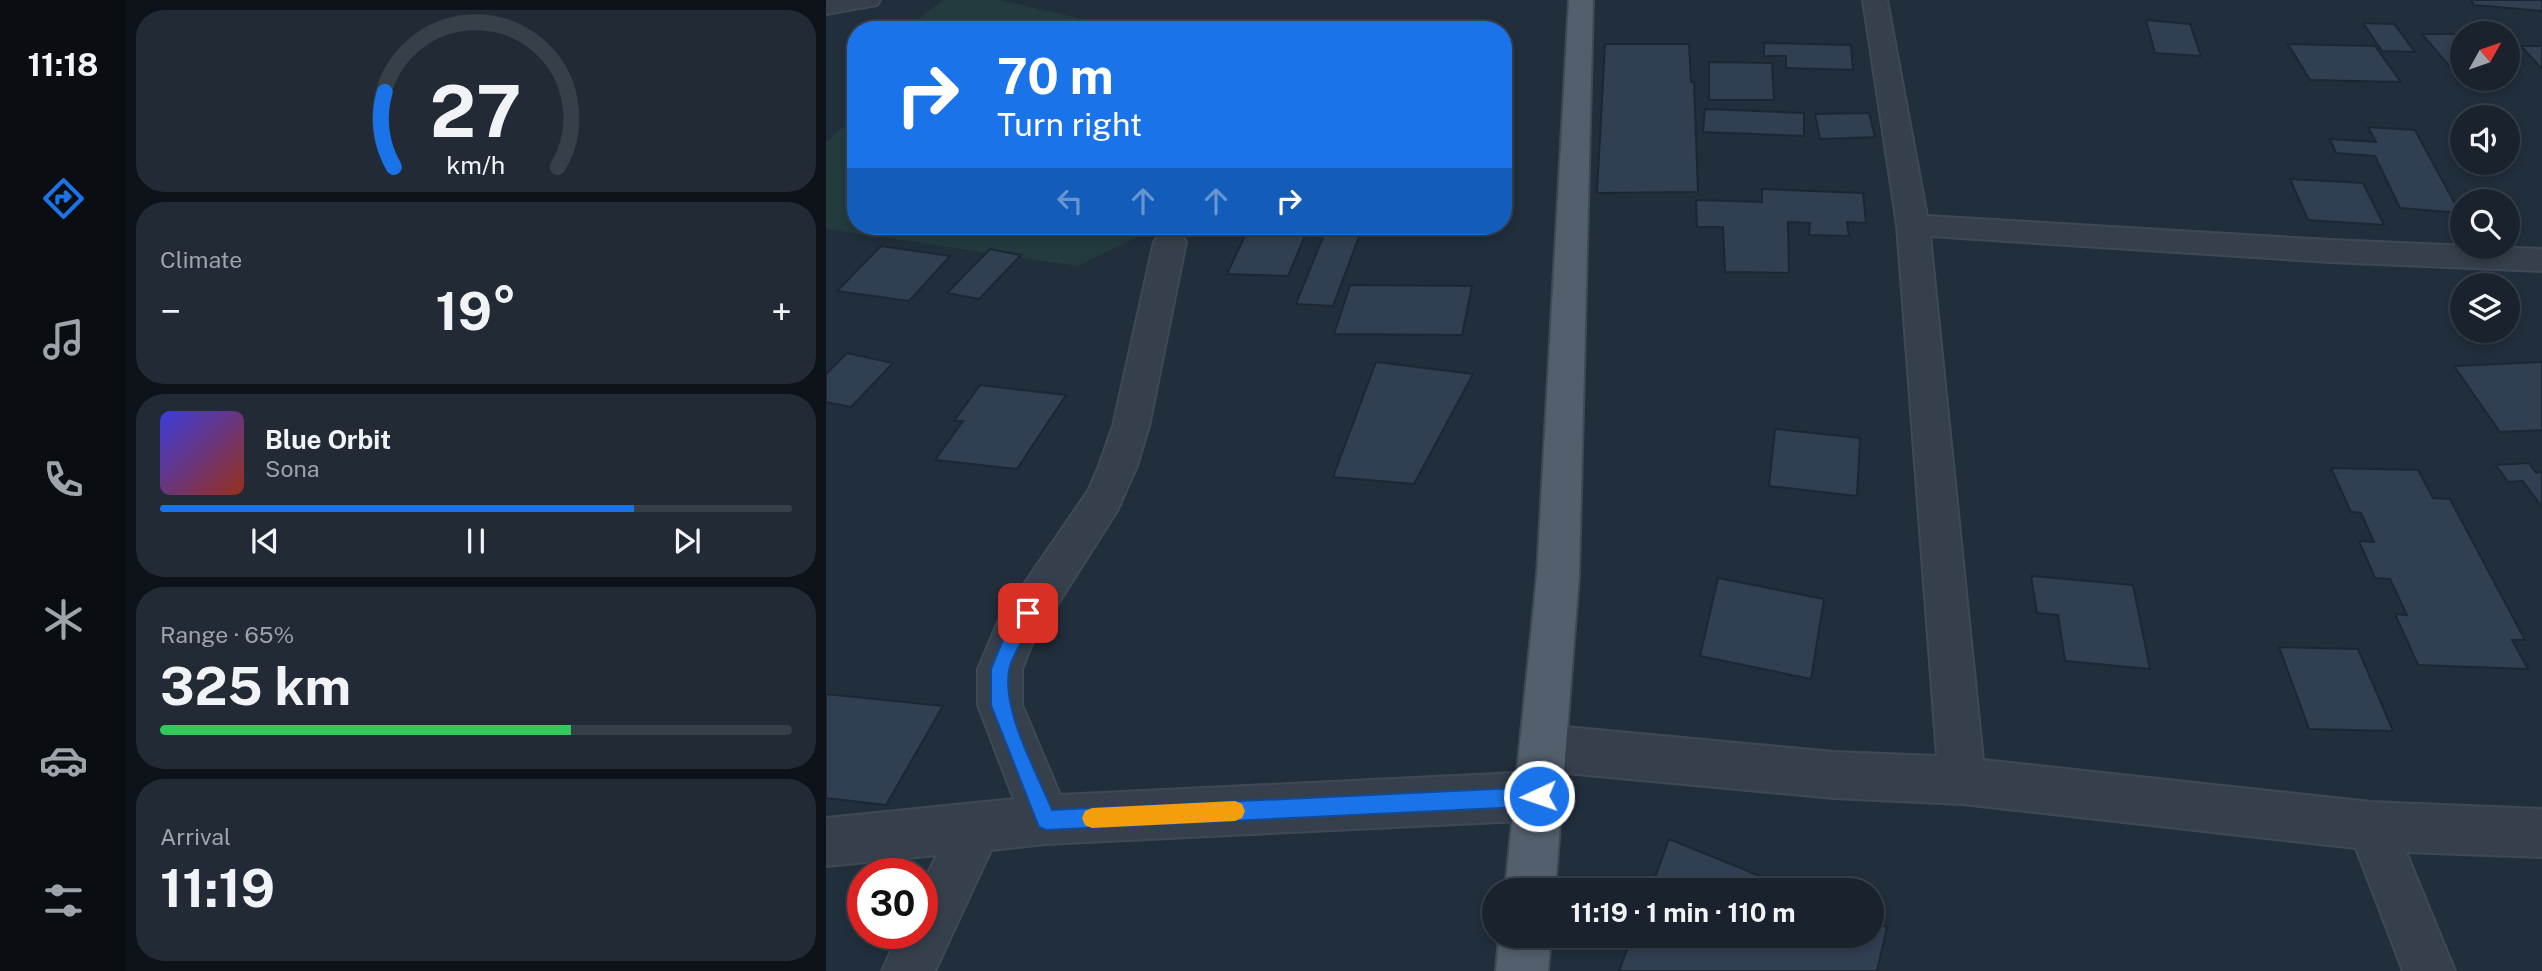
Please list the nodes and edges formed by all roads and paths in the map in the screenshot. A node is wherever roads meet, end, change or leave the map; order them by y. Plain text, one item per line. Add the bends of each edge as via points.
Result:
1 (868, 0) edge
2 (1581, 0) edge
3 (1875, 0) edge
4 (826, 7) edge
5 (1913, 225) junction
6 (1170, 242) dead end
7 (2542, 260) edge
8 (1544, 748) junction
9 (1962, 781) junction
10 (1539, 796) junction
11 (1046, 820) junction
12 (2371, 826) junction
13 (976, 827) junction
14 (2542, 833) edge
15 (826, 842) edge
16 (1531, 878) edge
17 (1524, 948) edge
18 (908, 971) edge
19 (1522, 971) edge
20 (2428, 971) edge

1 - 4 street
2 - 8 main road via 1559,548
3 - 5 street
5 - 7 street
5 - 9 street
6 - 11 street via 1131,426 1118,466 1103,500 1013,636 1000,669 1000,705
8 - 9 street via 1834,775
8 - 10 main road
9 - 12 street
10 - 11 street
10 - 16 main road
11 - 13 street
12 - 14 street
12 - 20 street
13 - 15 street
13 - 18 street
17 - 19 main road

